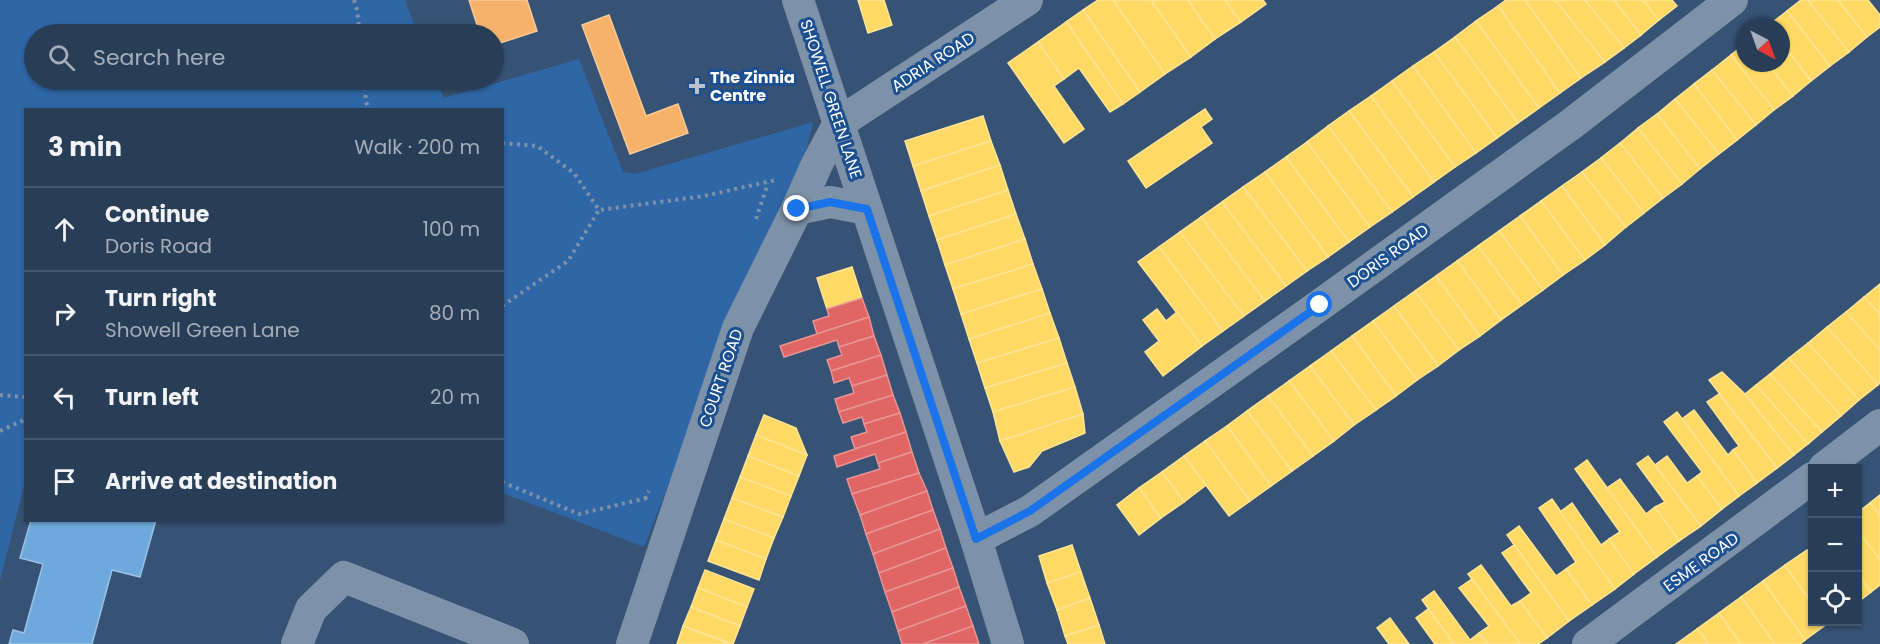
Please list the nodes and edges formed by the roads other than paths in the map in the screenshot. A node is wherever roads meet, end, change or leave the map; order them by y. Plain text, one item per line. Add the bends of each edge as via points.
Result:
1 (798, 0) edge
2 (1027, 0) edge
3 (1732, 0) edge
4 (839, 123) junction
5 (797, 209) junction
6 (867, 209) junction
7 (1880, 425) edge
8 (1829, 464) edge
9 (1808, 481) edge
10 (976, 539) junction
11 (297, 644) edge
12 (513, 644) edge
13 (632, 644) edge
14 (1008, 644) edge
15 (1588, 644) edge

1 - 4 street, SHOWELL GREEN LANE
2 - 4 street, ADRIA ROAD
3 - 10 street, DORIS ROAD via 1570,125 1310,312 1030,511
4 - 5 street, COURT ROAD
4 - 6 street, SHOWELL GREEN LANE
5 - 6 street via 830,202
5 - 13 street, COURT ROAD via 738,328
6 - 10 street, SHOWELL GREEN LANE
7 - 8 street
9 - 15 street, ESME ROAD
10 - 14 street, SHOWELL GREEN LANE
11 - 12 street via 310,609 344,577

